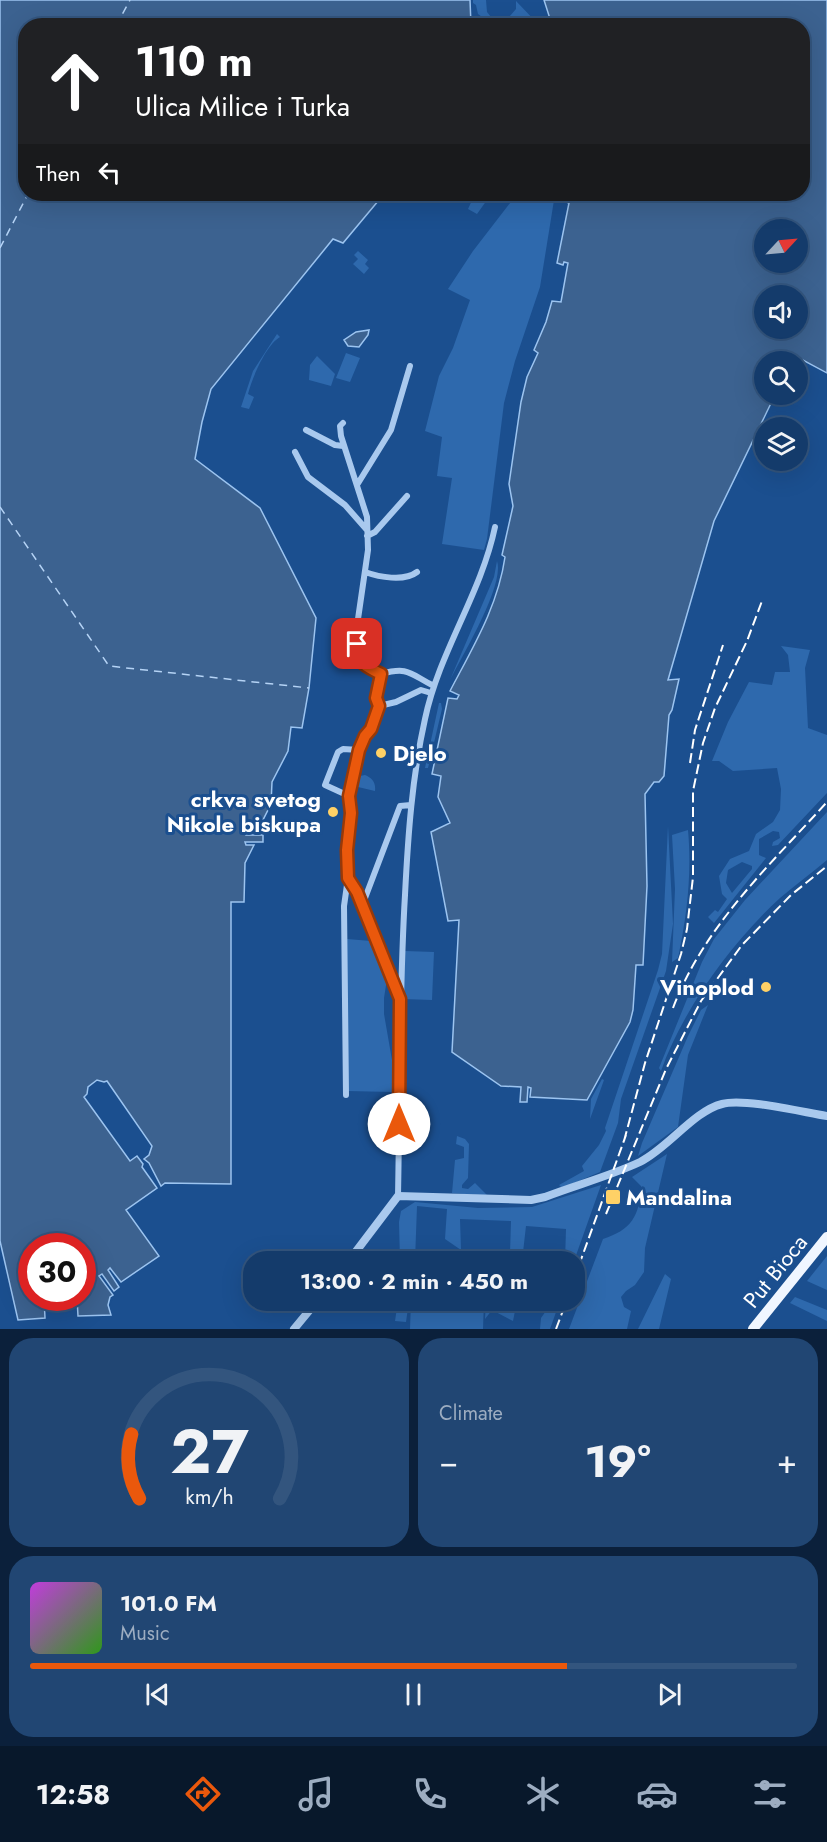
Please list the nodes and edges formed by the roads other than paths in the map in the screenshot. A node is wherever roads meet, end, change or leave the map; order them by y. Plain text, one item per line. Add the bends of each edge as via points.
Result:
1 (410, 366) dead end
2 (343, 423) dead end
3 (306, 430) dead end
4 (343, 446) junction
5 (296, 452) dead end
6 (357, 484) junction
7 (407, 496) dead end
8 (495, 527) dead end
9 (367, 533) junction
10 (365, 572) junction
11 (417, 572) dead end
12 (381, 674) junction
13 (432, 690) junction
14 (379, 706) junction
15 (359, 750) junction
16 (349, 796) junction
17 (411, 805) junction
18 (348, 878) junction
19 (362, 906) junction
20 (400, 999) junction
21 (346, 1095) dead end
22 (827, 1116) edge
23 (398, 1196) junction
24 (827, 1237) edge
25 (356, 1251) edge
26 (309, 1311) edge
27 (294, 1329) edge
28 (753, 1329) edge

1 - 6 street via 391,430
2 - 4 street
3 - 4 street
4 - 6 street
5 - 9 street via 308,477 345,505
6 - 9 street via 367,517
7 - 9 street via 375,532
8 - 13 street via 487,559
9 - 10 street
10 - 11 street via 380,578 412,576
10 - 12 street via 358,658
12 - 13 street via 406,670
12 - 14 street via 376,698
13 - 14 street via 421,690
13 - 17 street
14 - 15 street
15 - 16 street
15 - 16 street via 338,752 325,780 325,785
16 - 18 street
17 - 19 street via 400,806
17 - 20 street
18 - 19 street
18 - 21 street via 344,906
19 - 20 street
20 - 23 street
22 - 23 street via 740,1103 722,1104 640,1161 544,1197 531,1200
23 - 25 street
24 - 28 main road, Put Bioca
26 - 27 street

